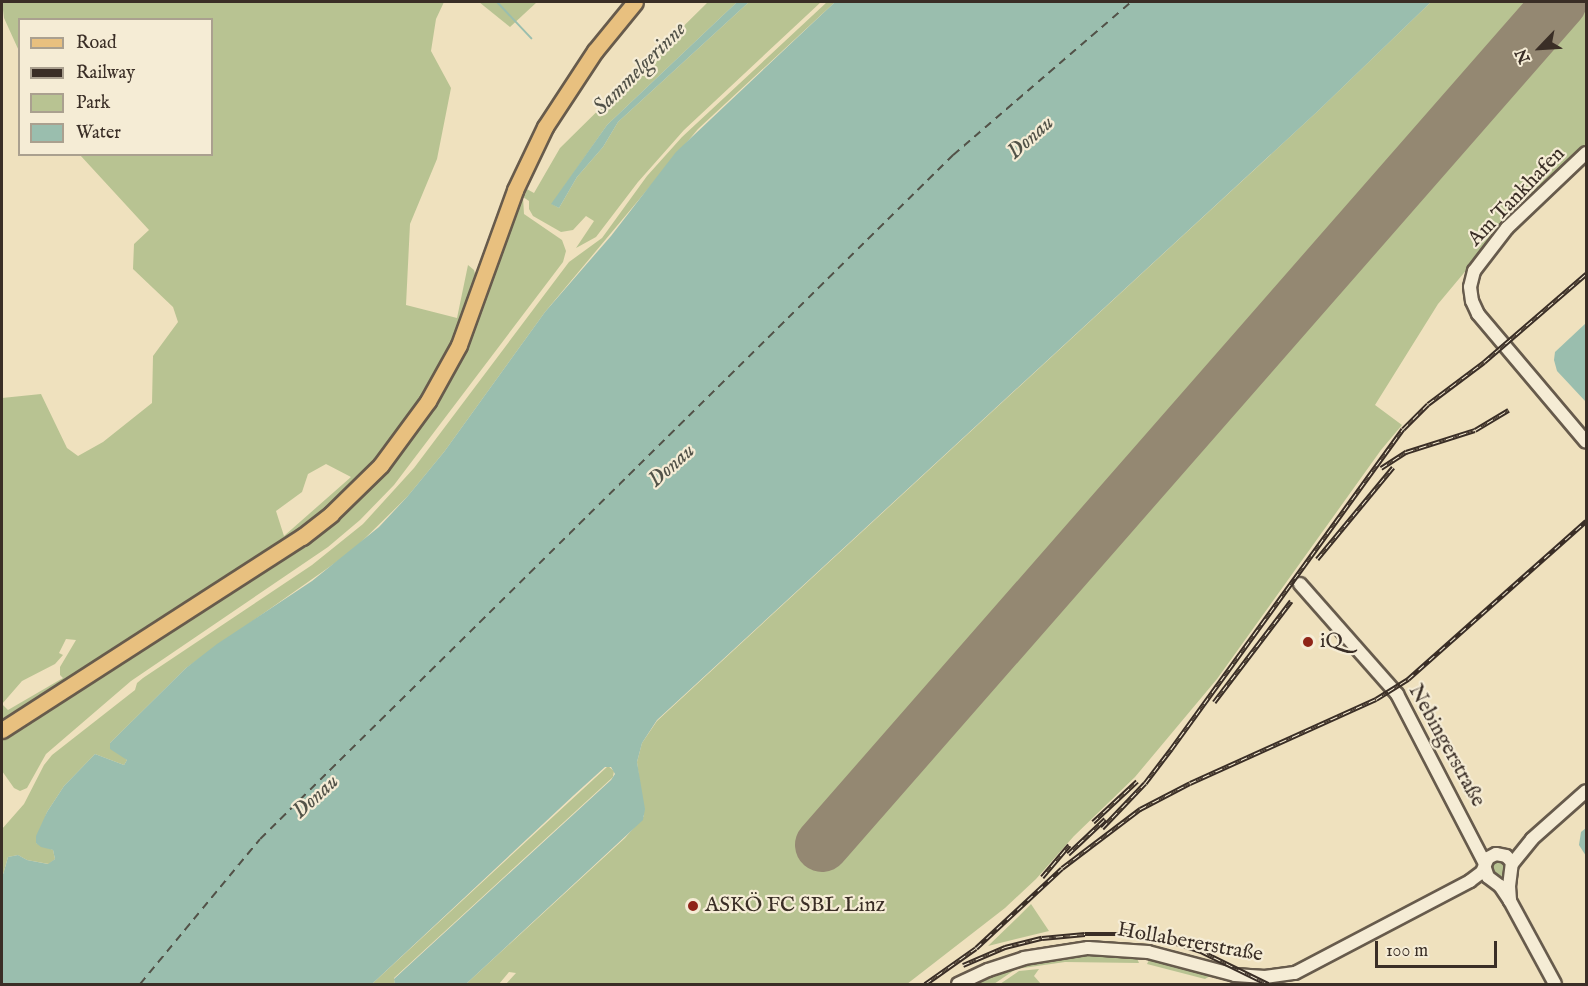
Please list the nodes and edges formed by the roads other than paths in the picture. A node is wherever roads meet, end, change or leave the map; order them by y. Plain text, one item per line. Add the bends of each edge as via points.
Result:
1 (635, 2) edge
2 (1587, 153) edge
3 (1587, 442) edge
4 (1299, 584) dead end
5 (2, 730) edge
6 (1587, 791) edge
7 (1532, 839) junction
8 (1512, 864) junction
9 (1491, 866) junction
10 (1509, 877) junction
11 (1510, 900) junction
12 (958, 984) edge
13 (1555, 984) edge

1 - 5 main road via 578,74 545,127 515,190 459,345 422,409 381,465 331,514 292,545
2 - 3 street, Am Tankhafen via 1507,228 1478,265 1470,287 1478,314
4 - 9 street, Nebingerstraße via 1397,694
6 - 7 street
7 - 8 street
7 - 9 street
8 - 9 street via 1507,856
8 - 10 street
9 - 10 street via 1504,881
9 - 11 street
9 - 12 street, Hollabererstraße via 1306,969 1281,976 1235,975 1148,952 1088,948 1024,957
10 - 11 street
11 - 13 street

